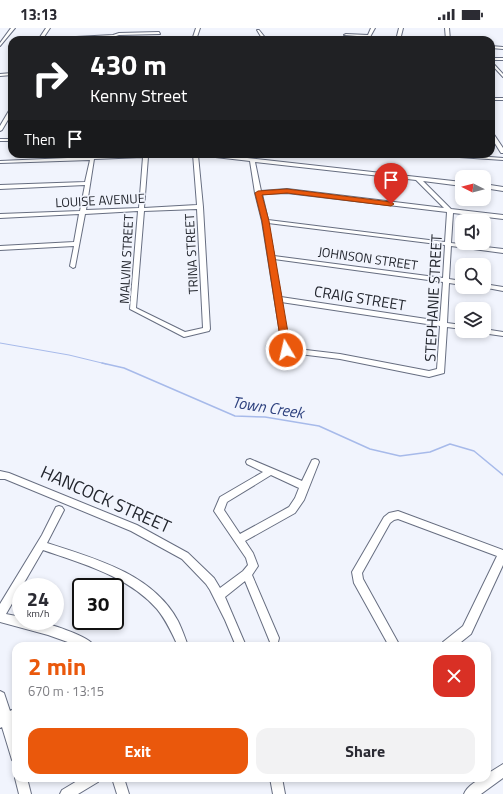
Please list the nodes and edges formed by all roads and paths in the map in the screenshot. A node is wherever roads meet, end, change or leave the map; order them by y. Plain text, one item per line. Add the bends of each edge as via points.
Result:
1 (13, 28) edge
2 (121, 28) edge
3 (160, 28) edge
4 (345, 28) edge
5 (373, 28) edge
6 (258, 31) dead end
7 (80, 32) dead end
8 (159, 33) junction
9 (119, 34) junction
10 (346, 35) joint
11 (78, 36) edge
12 (113, 36) edge
13 (159, 36) edge
14 (262, 36) edge
15 (0, 45) edge
16 (495, 65) edge
17 (503, 76) edge
18 (2, 120) edge
19 (0, 130) edge
20 (495, 140) edge
21 (503, 152) edge
22 (62, 158) edge
23 (93, 158) edge
24 (146, 158) edge
25 (195, 158) edge
26 (234, 158) edge
27 (488, 158) edge
28 (503, 159) edge
29 (252, 160) junction
30 (0, 162) edge
31 (417, 178) junction
32 (88, 183) junction
33 (455, 183) edge
34 (0, 187) edge
35 (491, 187) edge
36 (503, 189) edge
37 (258, 193) junction
38 (200, 206) junction
39 (141, 209) junction
40 (450, 211) junction
41 (83, 212) junction
42 (0, 216) edge
43 (503, 217) edge
44 (265, 221) junction
45 (77, 244) junction
46 (449, 244) junction
47 (0, 248) edge
48 (503, 251) edge
49 (271, 257) junction
50 (73, 266) dead end
51 (446, 281) junction
52 (455, 282) edge
53 (491, 287) edge
54 (503, 289) edge
55 (278, 298) junction
56 (445, 325) junction
57 (455, 326) edge
58 (491, 332) edge
59 (503, 334) edge
60 (184, 335) joint
61 (250, 462) dead end
62 (315, 462) dead end
63 (270, 471) junction
64 (0, 474) edge
65 (304, 486) junction
66 (59, 510) dead end
67 (239, 540) junction
68 (41, 545) junction
69 (503, 554) edge
70 (247, 574) junction
71 (218, 596) junction
72 (0, 614) edge
73 (0, 617) edge
74 (274, 638) dead end
75 (84, 642) edge
76 (182, 642) edge
77 (239, 642) edge
78 (393, 642) edge
79 (452, 642) edge
80 (0, 697) edge
81 (8, 718) edge
82 (12, 737) edge
83 (503, 770) edge
84 (491, 779) edge
85 (22, 782) edge
86 (87, 782) edge
87 (119, 782) edge
88 (277, 782) edge
89 (486, 782) edge
90 (25, 794) edge
91 (66, 794) edge
92 (123, 794) edge
93 (280, 794) edge
94 (470, 794) edge

1 - 15 street
2 - 9 street
3 - 8 street
4 - 10 street
5 - 10 street via 369,36
6 - 14 street
7 - 11 street
8 - 9 street
8 - 13 street
9 - 12 street
16 - 17 street
18 - 19 street
20 - 21 street
22 - 30 street
23 - 32 street
24 - 39 street, MALVIN STREET
25 - 38 street, TRINA STREET
26 - 29 street
27 - 28 street
29 - 31 street
29 - 37 street
31 - 33 street
31 - 40 street
32 - 34 street
32 - 41 street
35 - 36 street
37 - 40 street via 287,191
37 - 44 street
38 - 39 street, LOUISE AVENUE
38 - 60 street, TRINA STREET via 207,329
39 - 41 street, LOUISE AVENUE
39 - 60 street, MALVIN STREET via 133,309
40 - 43 street
40 - 46 street, STEPHANIE STREET
41 - 42 street, LOUISE AVENUE
41 - 45 street
44 - 46 street
44 - 49 street
45 - 47 street
45 - 50 street
46 - 48 street
46 - 51 street, STEPHANIE STREET
49 - 51 street, JOHNSON STREET
49 - 55 street
51 - 52 street, JOHNSON STREET
51 - 56 street, STEPHANIE STREET
53 - 54 street
55 - 56 street, CRAIG STREET
55 - 56 street, STEPHANIE STREET via 286,350 349,358 429,374 442,371
56 - 57 street, CRAIG STREET
58 - 59 street
61 - 63 street
62 - 65 street
63 - 65 street
63 - 67 street via 223,500 219,511
64 - 71 street, HANCOCK STREET via 134,528 177,551 210,581
65 - 67 street via 292,510
66 - 68 street
67 - 70 street via 250,556 253,566
68 - 72 street
68 - 76 street via 107,568 139,585 158,601 178,630
69 - 78 street via 398,515 392,516 387,520 357,572 358,580
69 - 79 street via 467,630
70 - 71 street
70 - 74 street
71 - 77 street, HANCOCK STREET
73 - 75 street
80 - 81 street
81 - 82 street
83 - 84 street
85 - 90 street
86 - 91 street
87 - 92 street
88 - 93 street
89 - 94 street

